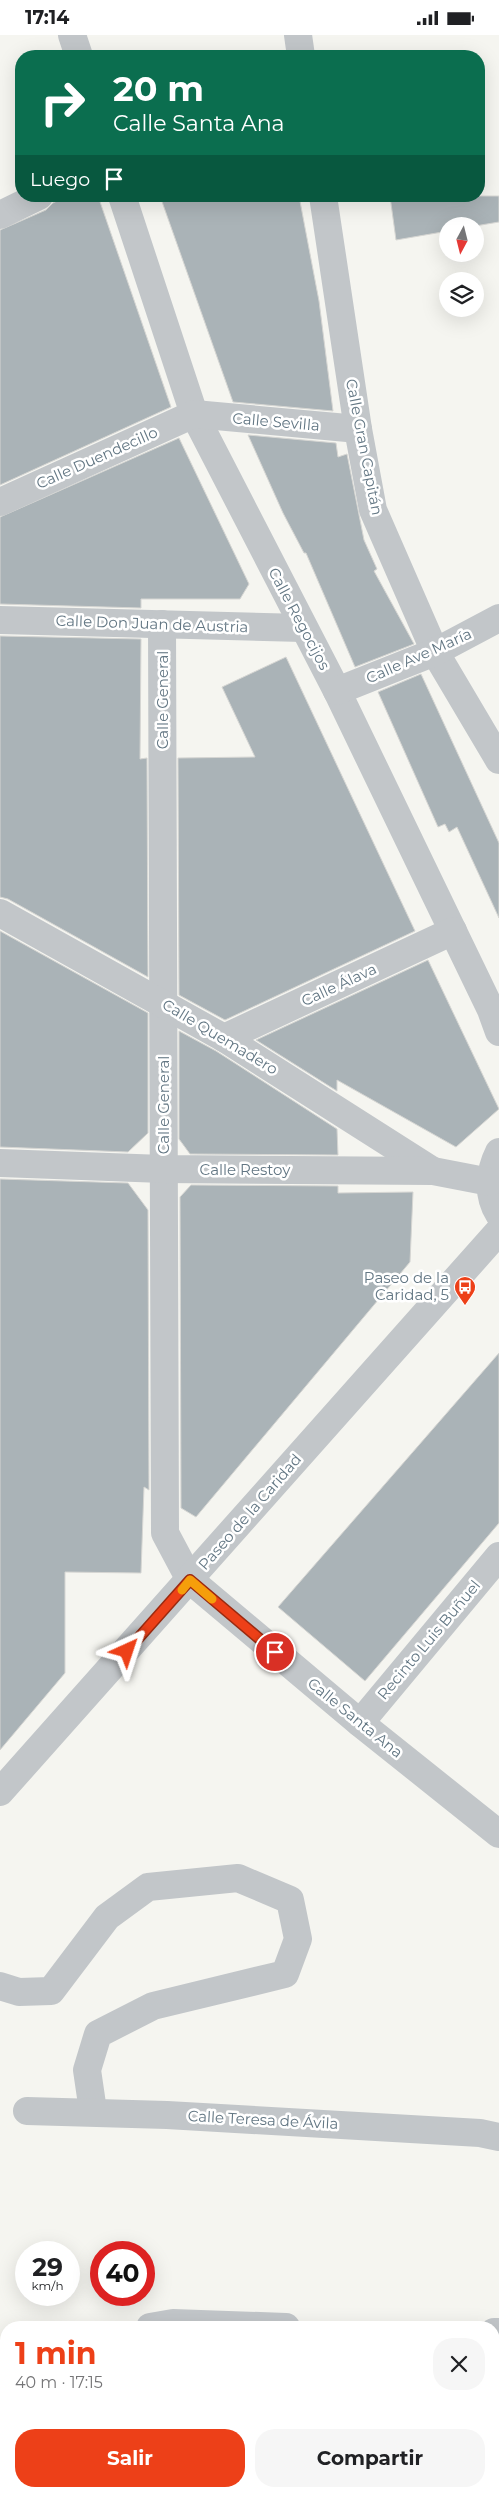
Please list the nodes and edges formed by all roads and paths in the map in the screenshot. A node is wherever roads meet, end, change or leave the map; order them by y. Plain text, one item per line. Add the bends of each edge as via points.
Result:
1 (72, 35) edge
2 (298, 35) edge
3 (76, 50) edge
4 (300, 50) edge
5 (27, 202) edge
6 (124, 202) edge
7 (324, 202) edge
8 (0, 215) edge
9 (194, 414) junction
10 (358, 429) junction
11 (0, 501) edge
12 (499, 618) edge
13 (0, 620) edge
14 (162, 624) junction
15 (303, 628) junction
16 (435, 652) junction
17 (337, 691) junction
18 (499, 760) edge
19 (0, 913) edge
20 (453, 931) junction
21 (164, 1004) junction
22 (496, 1017) edge
23 (224, 1038) junction
24 (499, 1152) edge
25 (0, 1163) edge
26 (163, 1169) junction
27 (433, 1171) junction
28 (490, 1182) junction
29 (499, 1214) edge
30 (499, 1231) edge
31 (499, 1556) edge
32 (190, 1580) junction
33 (360, 1723) junction
34 (0, 1792) edge
35 (499, 1834) edge
36 (0, 1986) edge
37 (27, 2111) dead end
38 (93, 2111) junction
39 (499, 2137) edge

1 - 3 street
2 - 4 street
5 - 8 street
6 - 9 street, Calle Regocijos
7 - 10 street, Calle Gran Capitán
9 - 10 street, Calle Sevilla
9 - 11 street, Calle Duendecillo
9 - 15 street, Calle Regocijos
10 - 16 street, Calle Gran Capitán via 373,510
12 - 16 street, Calle Ave María
13 - 14 street, Calle Don Juan de Austria
14 - 15 street, Calle Don Juan de Austria
14 - 21 street, Calle General
15 - 17 street, Calle Regocijos
16 - 17 street, Calle Ave María
16 - 18 street, Calle Gran Capitán
17 - 20 street, Calle Regocijos
19 - 21 street, Calle Quemadero
20 - 22 street, Calle Regocijos
20 - 23 street, Calle Álava
21 - 23 street, Calle Quemadero
21 - 26 street, Calle General
23 - 27 street, Calle Quemadero
24 - 28 street
25 - 26 street, Calle Restoy
26 - 27 street, Calle Restoy
26 - 32 street, Calle General via 165,1533
27 - 28 street, Calle Restoy
28 - 29 street via 492,1200
30 - 32 street, Paseo de la Caridad
31 - 33 street, Recinto Luis Buñuel
32 - 33 street, Calle Santa Ana
32 - 34 street, Paseo de la Caridad
33 - 35 street, Calle Santa Ana
36 - 38 street via 19,1992 51,1991 108,1917 148,1887 238,1878 290,1900 298,1939 285,1974 154,2006 98,2034 87,2070
37 - 38 street, Calle Teresa de Ávila
38 - 39 street, Calle Teresa de Ávila via 480,2133

